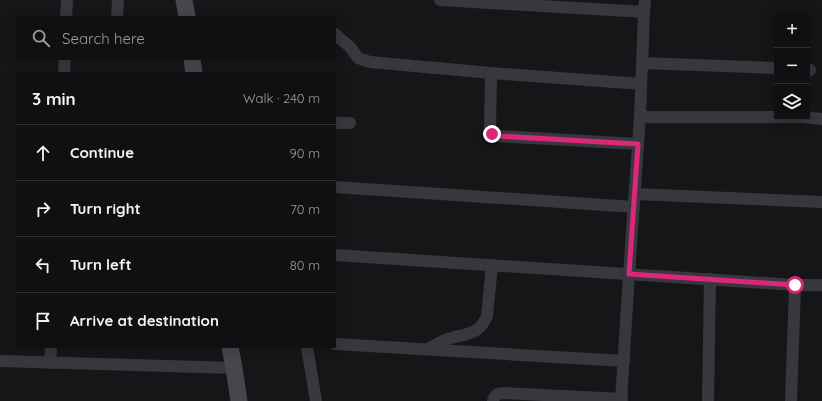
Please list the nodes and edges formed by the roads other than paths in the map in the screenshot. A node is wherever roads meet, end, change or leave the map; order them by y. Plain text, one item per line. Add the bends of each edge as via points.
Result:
1 (67, 0) edge
2 (118, 0) edge
3 (440, 0) edge
4 (560, 3) edge
5 (644, 6) edge
6 (66, 16) edge
7 (117, 16) edge
8 (336, 35) edge
9 (65, 60) edge
10 (192, 60) edge
11 (642, 63) junction
12 (774, 68) edge
13 (64, 72) edge
14 (194, 72) edge
15 (491, 73) junction
16 (641, 84) junction
17 (640, 117) junction
18 (822, 119) edge
19 (336, 123) edge
20 (350, 124) dead end
21 (638, 144) junction
22 (336, 187) edge
23 (635, 194) junction
24 (822, 202) edge
25 (634, 207) junction
26 (336, 255) edge
27 (492, 265) junction
28 (629, 274) junction
29 (710, 279) junction
30 (795, 285) junction
31 (822, 285) edge
32 (336, 344) edge
33 (51, 348) edge
34 (230, 348) edge
35 (307, 348) edge
36 (427, 350) junction
37 (0, 361) edge
38 (624, 361) junction
39 (50, 363) junction
40 (234, 368) junction
41 (622, 400) edge
42 (239, 401) edge
43 (316, 401) edge
44 (493, 401) edge
45 (708, 401) edge
46 (791, 401) edge

1 - 6 street
2 - 7 street
3 - 4 street
4 - 5 street
5 - 11 street
8 - 15 street via 358,58 370,62
9 - 13 street
10 - 14 street
11 - 12 street
11 - 16 street
15 - 16 street
15 - 21 street via 492,134
16 - 17 street
17 - 18 street
17 - 21 street
19 - 20 street
21 - 23 street
22 - 25 street
23 - 24 street
23 - 25 street
25 - 28 street
26 - 27 street
27 - 28 street
27 - 36 street via 487,316 480,328 450,338
28 - 29 street
28 - 38 street
29 - 30 street
29 - 45 street
30 - 31 street
30 - 46 street
32 - 36 street
33 - 39 street
34 - 40 street
35 - 43 street
36 - 38 street
37 - 39 street
38 - 41 street
39 - 40 street
40 - 42 street
41 - 44 street via 503,393 495,395

